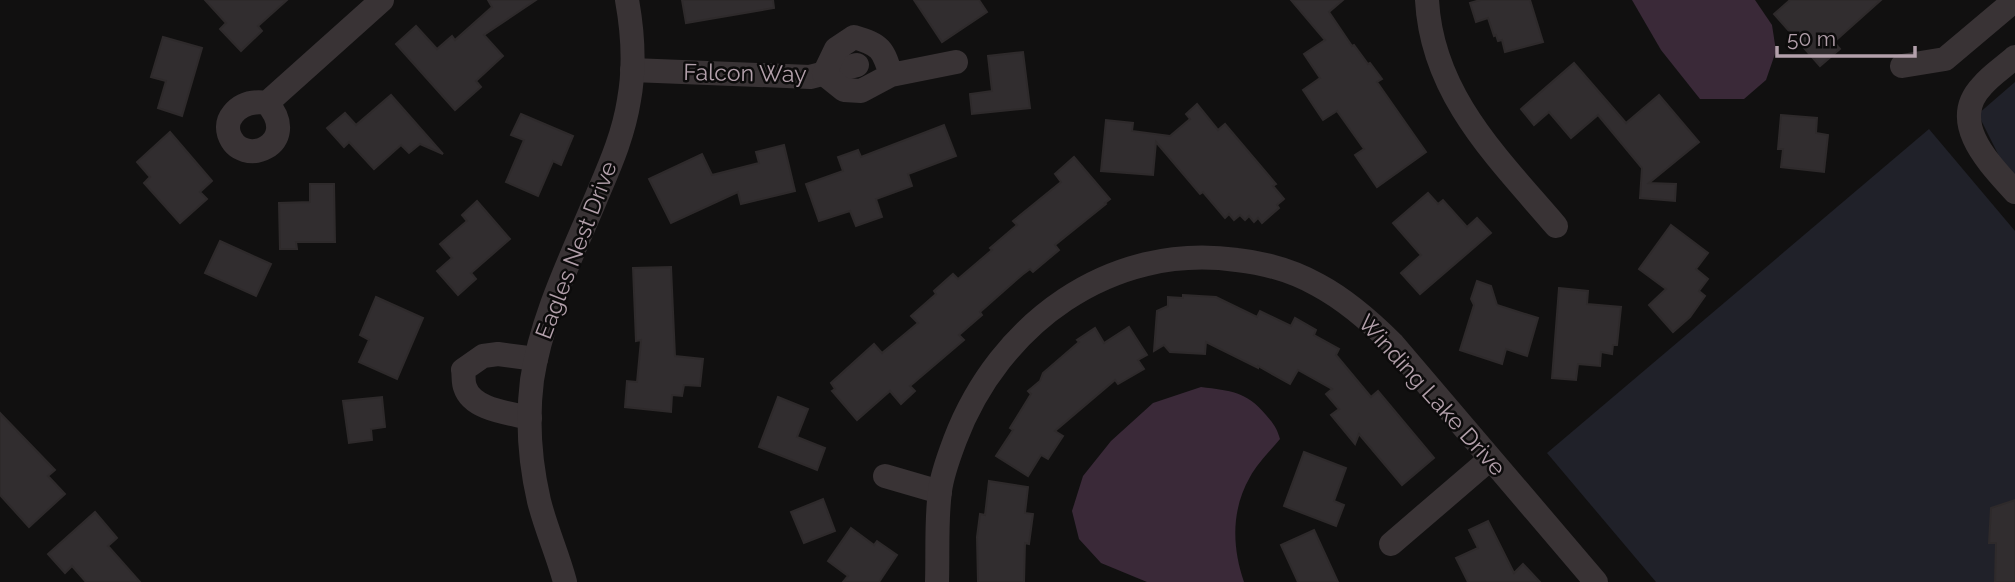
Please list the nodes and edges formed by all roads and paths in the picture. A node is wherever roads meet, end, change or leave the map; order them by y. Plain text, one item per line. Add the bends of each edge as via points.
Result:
1 (382, 0) edge
2 (627, 0) edge
3 (1427, 0) edge
4 (2015, 0) edge
5 (2015, 57) edge
6 (956, 62) dead end
7 (857, 65) dead end
8 (1902, 66) dead end
9 (632, 70) junction
10 (824, 74) junction
11 (891, 75) junction
12 (267, 103) dead end
13 (2015, 192) edge
14 (1556, 226) dead end
15 (536, 359) junction
16 (530, 418) junction
17 (1490, 459) junction
18 (885, 476) dead end
19 (940, 492) junction
20 (1391, 544) dead end
21 (565, 582) edge
22 (937, 582) edge
23 (1596, 582) edge

1 - 12 street
2 - 9 street, Eagles Nest Drive
3 - 14 street via 1434,43 1458,104 1476,132
4 - 8 street via 1945,59
5 - 13 street via 1982,86 1969,107 1978,147
6 - 11 street
7 - 10 street, Falcon Way
9 - 10 street, Falcon Way
9 - 15 street, Eagles Nest Drive via 620,139 549,312
10 - 11 street via 844,90 861,91
10 - 11 street via 836,49 854,37 874,43 885,56
15 - 16 street, Eagles Nest Drive
15 - 16 street via 483,356 463,370 465,388 475,401
16 - 21 street, Eagles Nest Drive via 539,502
17 - 19 street, Winding Lake Drive via 1393,344 1344,300 1316,284 1254,262 1189,257 1126,269 1096,281 1042,315 995,366 973,401 955,439
17 - 20 street
17 - 23 street, Winding Lake Drive
18 - 19 street
19 - 22 street, Winding Lake Drive

